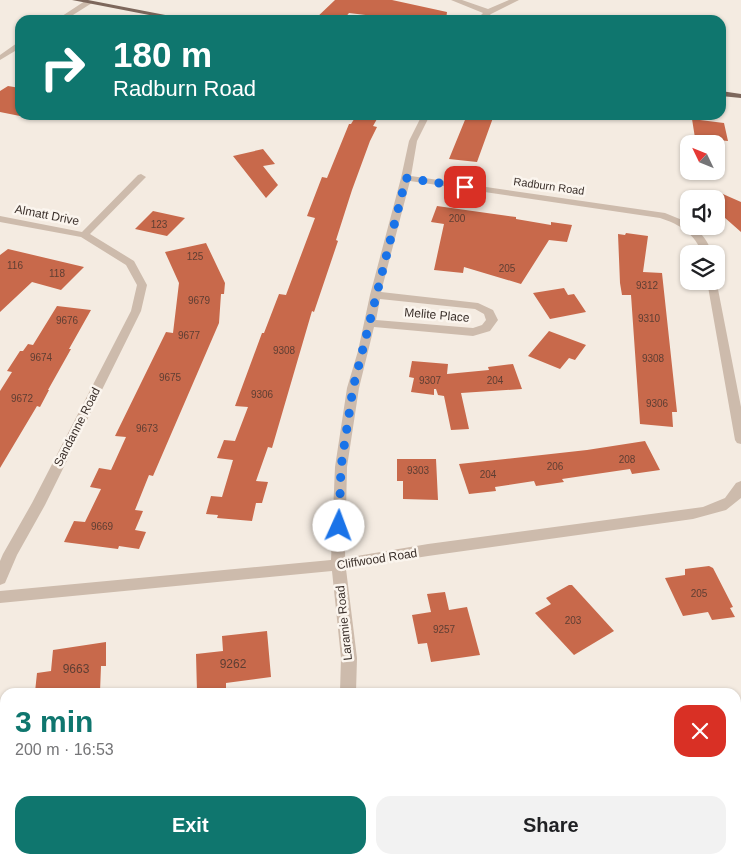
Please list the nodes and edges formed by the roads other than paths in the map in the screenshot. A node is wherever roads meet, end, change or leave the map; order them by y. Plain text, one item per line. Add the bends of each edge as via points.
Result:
1 (76, 0) edge
2 (455, 0) edge
3 (514, 0) edge
4 (88, 3) junction
5 (488, 12) junction
6 (68, 15) edge
7 (158, 15) edge
8 (485, 15) edge
9 (15, 48) edge
10 (0, 58) edge
11 (726, 94) edge
12 (741, 96) edge
13 (424, 120) edge
14 (141, 178) dead end
15 (406, 178) junction
16 (0, 220) edge
17 (84, 235) junction
18 (704, 245) edge
19 (137, 273) joint
20 (714, 290) edge
21 (375, 295) junction
22 (370, 323) junction
23 (741, 440) edge
24 (741, 486) edge
25 (338, 566) junction
26 (0, 579) edge
27 (0, 597) edge
28 (348, 688) edge

1 - 4 main road
2 - 5 street
3 - 5 street
4 - 6 street
4 - 7 main road
5 - 8 street
9 - 10 street
11 - 12 main road
13 - 15 street, Laramie Road via 413,141
14 - 17 street
15 - 18 street, Radburn Road via 662,215 685,226
15 - 21 street, Laramie Road
16 - 17 street, Almatt Drive
17 - 19 street, Almatt Drive via 130,263
19 - 26 street, Sandanne Road via 142,285 136,311
20 - 23 street
21 - 22 street, Laramie Road
21 - 22 street, Melite Place via 478,306 488,312 492,320 486,328 473,332
22 - 25 street, Laramie Road via 353,388 341,467
24 - 25 street, Cliffwood Road via 737,496 728,504 709,511 428,550
25 - 27 street, Cliffwood Road
25 - 28 street, Laramie Road via 349,658

